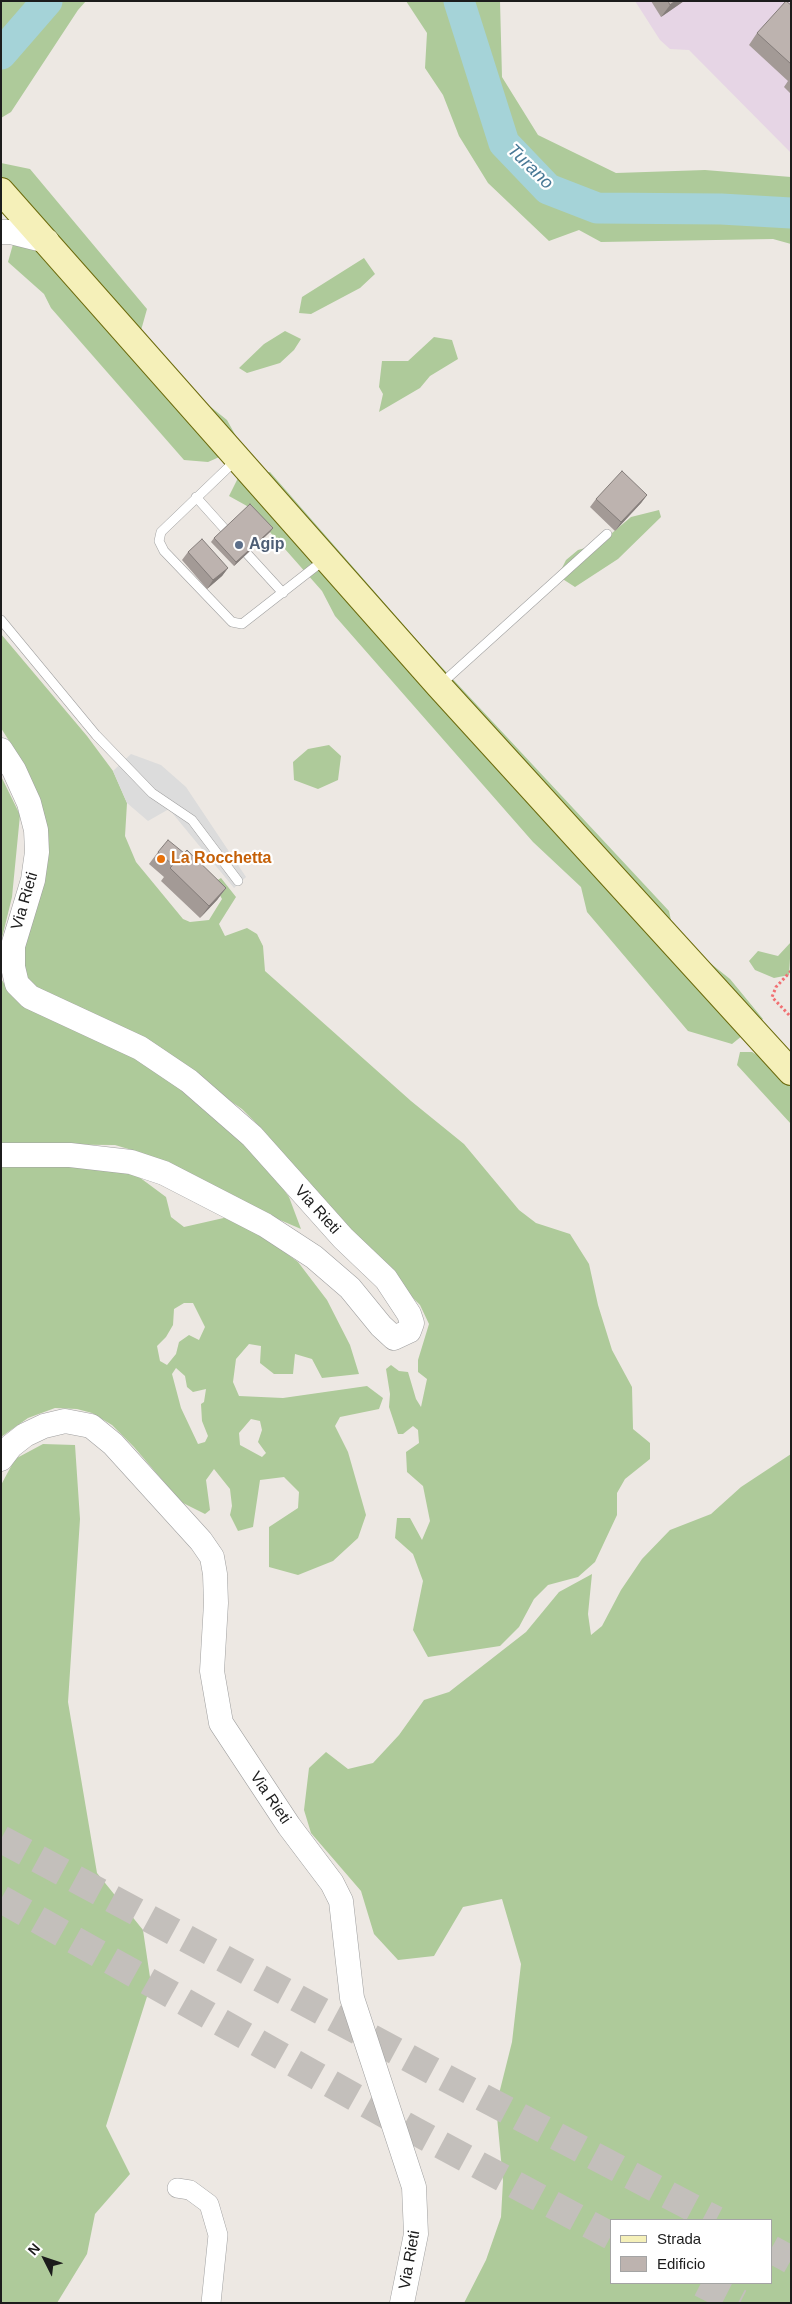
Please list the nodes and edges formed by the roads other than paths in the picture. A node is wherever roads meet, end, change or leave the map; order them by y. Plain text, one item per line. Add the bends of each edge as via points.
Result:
1 (5, 205) edge
2 (1, 232) edge
3 (47, 241) junction
4 (238, 458) junction
5 (196, 497) junction
6 (607, 534) dead end
7 (326, 558) junction
8 (283, 593) junction
9 (1, 620) edge
10 (438, 686) junction
11 (1, 750) edge
12 (238, 880) dead end
13 (791, 1072) edge
14 (1, 1154) edge
15 (1, 1459) edge
16 (177, 2188) dead end
17 (211, 2303) edge
18 (402, 2303) edge

1 - 3 main road
2 - 3 street
3 - 4 main road
4 - 5 lane
4 - 7 main road
5 - 8 lane
5 - 8 lane via 161,532 159,541 164,551 232,622 242,624
6 - 10 lane
7 - 8 lane
7 - 10 main road
9 - 12 lane via 96,735 152,793 192,820
10 - 13 main road
11 - 14 street, Via Rieti via 29,803 36,830 33,880 13,946 17,984 30,997 140,1048 189,1081 252,1136 343,1238 386,1279 409,1314 412,1323 409,1331 394,1338 350,1288 314,1257 264,1225 164,1173 131,1162 70,1155
15 - 18 street, Via Rieti via 11,1446 44,1426 65,1421 91,1426 126,1458 212,1557 216,1574 216,1603 212,1671 221,1723 289,1826 332,1883 341,1901 352,1998 414,2187 416,2234
16 - 17 street via 190,2190 209,2204 218,2235

